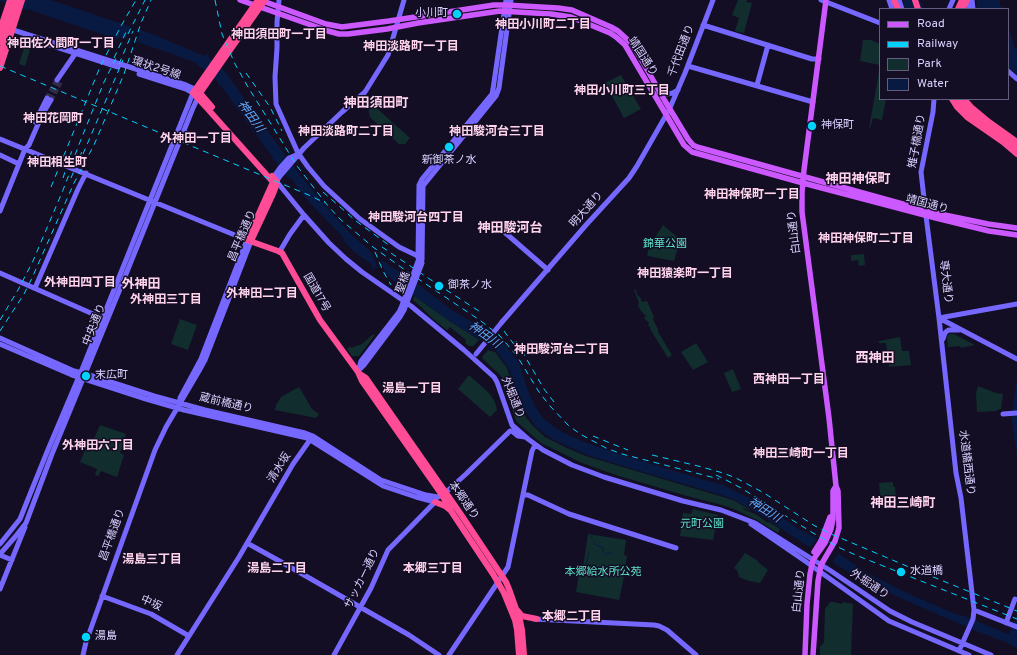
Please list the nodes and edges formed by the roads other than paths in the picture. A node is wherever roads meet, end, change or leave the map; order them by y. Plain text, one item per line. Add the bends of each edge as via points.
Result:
1 (18, 0) edge
2 (22, 0) edge
3 (240, 0) edge
4 (280, 0) edge
5 (404, 0) edge
6 (713, 0) edge
7 (824, 0) edge
8 (11, 1) edge
9 (260, 2) edge
10 (508, 5) edge
11 (279, 7) junction
12 (278, 14) junction
13 (398, 20) junction
14 (879, 23) edge
15 (703, 25) junction
16 (396, 27) junction
17 (8, 30) edge
18 (0, 42) edge
19 (768, 45) junction
20 (0, 46) edge
21 (77, 53) junction
22 (0, 56) edge
23 (819, 59) junction
24 (688, 66) junction
25 (0, 67) edge
26 (1009, 72) edge
27 (1009, 77) edge
28 (1017, 79) edge
29 (59, 81) tunnel mouth
30 (1017, 84) edge
31 (757, 85) junction
32 (678, 90) junction
33 (659, 92) junction
34 (197, 93) junction
35 (49, 99) tunnel mouth
36 (934, 100) edge
37 (953, 100) edge
38 (957, 100) edge
39 (963, 100) edge
40 (813, 102) junction
41 (670, 110) junction
42 (666, 116) junction
43 (0, 139) edge
44 (1017, 142) edge
45 (1017, 148) edge
46 (25, 149) junction
47 (298, 153) junction
48 (1017, 154) edge
49 (0, 155) edge
50 (19, 164) junction
51 (86, 174) junction
52 (803, 180) junction
53 (275, 182) junction
54 (150, 200) junction
55 (156, 203) junction
56 (0, 211) edge
57 (926, 213) junction
58 (304, 215) junction
59 (494, 223) dead end
60 (1017, 228) edge
61 (1017, 235) edge
62 (249, 240) junction
63 (280, 251) junction
64 (420, 259) junction
65 (548, 270) junction
66 (0, 273) edge
67 (35, 288) junction
68 (1017, 304) edge
69 (955, 315) junction
70 (102, 318) junction
71 (939, 318) junction
72 (954, 326) junction
73 (962, 330) junction
74 (0, 338) edge
75 (0, 344) edge
76 (942, 344) junction
77 (474, 356) junction
78 (1016, 359) edge
79 (358, 372) junction
80 (82, 376) junction
81 (178, 406) junction
82 (1017, 413) edge
83 (1003, 414) dead end
84 (526, 438) junction
85 (310, 440) junction
86 (535, 445) junction
87 (836, 486) junction
88 (444, 494) junction
89 (523, 495) junction
90 (435, 502) junction
91 (451, 511) junction
92 (26, 523) junction
93 (247, 543) junction
94 (0, 544) edge
95 (676, 548) dead end
96 (0, 554) edge
97 (12, 560) junction
98 (813, 563) junction
99 (821, 568) junction
100 (502, 577) junction
101 (498, 583) junction
102 (0, 589) edge
103 (102, 596) junction
104 (1015, 599) dead end
105 (361, 608) junction
106 (517, 610) junction
107 (974, 610) junction
108 (537, 619) junction
109 (517, 620) junction
110 (1006, 623) junction
111 (1015, 626) edge
112 (189, 636) junction
113 (963, 643) junction
114 (959, 651) junction
115 (83, 655) edge
116 (177, 655) edge
117 (334, 655) edge
118 (439, 655) edge
119 (449, 655) edge
120 (519, 655) edge
121 (524, 655) edge
122 (696, 655) edge
123 (805, 655) edge
124 (813, 655) edge
125 (969, 655) edge
126 (991, 655) edge

1 - 22 highway, bridge
2 - 17 highway
3 - 9 main road, 靖国通り
4 - 11 street
5 - 13 street
6 - 15 street, 千代田通り
7 - 14 street
7 - 23 main road, 白山通り
8 - 17 highway
8 - 18 highway, bridge
9 - 11 main road, 靖国通り
9 - 12 main road, 靖国通り
9 - 34 highway, 中央通り
10 - 13 main road, 靖国通り
10 - 16 main road, 靖国通り via 495,11
10 - 33 main road, 靖国通り via 572,10 618,31 633,47
10 - 42 main road, 靖国通り via 571,17 616,37 627,49
10 - 64 street via 496,96 424,185
11 - 12 street
11 - 13 main road, 靖国通り via 337,27
12 - 16 main road, 靖国通り via 338,34
12 - 47 street via 276,104
13 - 16 street
15 - 19 street
15 - 24 street, 千代田通り
16 - 47 street via 388,54 365,92
17 - 20 street
17 - 21 street, 環状2号線
17 - 25 highway
19 - 23 street
19 - 31 street
21 - 29 street
21 - 34 street, 環状2号線
23 - 40 main road, 白山通り
24 - 31 street
24 - 32 street, 千代田通り
26 - 28 street
27 - 30 street
31 - 40 street
32 - 33 street via 673,94
32 - 41 street, 千代田通り
33 - 41 main road, 靖国通り
34 - 53 highway
34 - 54 street, 中央通り
34 - 55 street, 中央通り
35 - 46 street
36 - 57 street, 雉子橋通り via 921,172
37 - 48 highway via 967,117
38 - 45 highway
39 - 44 highway
40 - 52 main road, 白山通り
41 - 42 street, 明大通り
41 - 52 main road, 靖国通り via 693,145
42 - 52 main road, 靖国通り via 684,145 692,152
42 - 65 street, 明大通り via 629,178
43 - 46 street
46 - 50 street
46 - 51 street
47 - 53 street via 277,172
47 - 64 street via 321,182 360,219
49 - 50 street
50 - 56 street
51 - 54 street
51 - 67 street
52 - 57 main road, 靖国通り
52 - 87 main road, 白山通り via 802,212
53 - 58 street, 外堀通り
53 - 62 highway, 昌平橋通り
54 - 55 street
54 - 70 street, 中央通り
55 - 62 street
55 - 80 street, 中央通り
57 - 60 main road, 靖国通り
57 - 61 main road, 靖国通り via 989,231
57 - 71 street, 専大通り
58 - 63 street
58 - 77 street, 外堀通り via 346,259
59 - 65 street
62 - 63 highway
62 - 81 street, 昌平橋通り via 201,359
63 - 79 highway, 国道17号 via 320,320
64 - 79 street, 聖橋, bridge via 402,309 361,361
65 - 77 street, 明大通り, bridge
66 - 67 street
67 - 70 street
68 - 69 street
69 - 71 street
69 - 72 street via 952,317
70 - 80 street, 中央通り
71 - 72 street, 専大通り
71 - 76 street, 水道橋西通り
72 - 73 street, 専大通り
73 - 76 street via 947,331
73 - 78 street, 専大通り
74 - 80 street, 蔵前橋通り
75 - 80 street, 蔵前橋通り
76 - 107 street, 水道橋西通り
77 - 84 street, 外堀通り via 495,378 511,423
79 - 88 highway, 本郷通り
80 - 81 street, 蔵前橋通り via 154,396
80 - 92 street, 中央通り
80 - 94 street, 中央通り via 20,519
81 - 85 street, 蔵前橋通り via 305,433
81 - 103 street, 昌平橋通り via 155,450
82 - 83 street
84 - 86 street, 外堀通り
84 - 88 street via 510,431
85 - 88 street, 蔵前橋通り via 381,480 426,495 438,497
85 - 90 street, 蔵前橋通り via 383,486
85 - 93 street, 清水坂
86 - 89 street
86 - 98 street, 外堀通り via 572,466 640,489 721,510 759,525
87 - 98 main road, 白山通り, bridge via 823,542
87 - 99 main road, 白山通り via 839,528
88 - 90 street, サッカー通り
88 - 91 highway, 本郷通り
88 - 100 highway, 本郷通り via 460,513
89 - 95 street via 569,514
89 - 100 street via 508,567
90 - 91 highway
90 - 105 street, サッカー通り via 388,550
91 - 101 highway, 本郷通り
92 - 96 street, 中央通り
92 - 97 street
93 - 105 street
93 - 112 street, 清水坂
96 - 97 street
97 - 102 street
98 - 99 street, 外堀通り
98 - 123 main road, 白山通り via 807,604
99 - 113 street, 外堀通り via 890,611
99 - 114 street, 外堀通り via 889,621
99 - 124 main road, 白山通り via 817,588
100 - 101 street
100 - 106 highway, 本郷通り
101 - 109 highway, 本郷通り
101 - 119 street
103 - 112 street, 中坂 via 151,614
103 - 115 street, 昌平橋通り
104 - 110 street
105 - 117 street, サッカー通り
105 - 118 street
106 - 108 highway via 522,616
106 - 109 highway, 本郷通り
107 - 110 street
107 - 113 street, 水道橋西通り
108 - 109 street
108 - 122 street via 659,626
109 - 120 highway, 本郷通り
109 - 121 highway, 本郷通り via 522,630
110 - 111 street
112 - 116 street, 清水坂
113 - 114 street, 水道橋西通り
113 - 126 street, 外堀通り
114 - 125 street, 外堀通り

